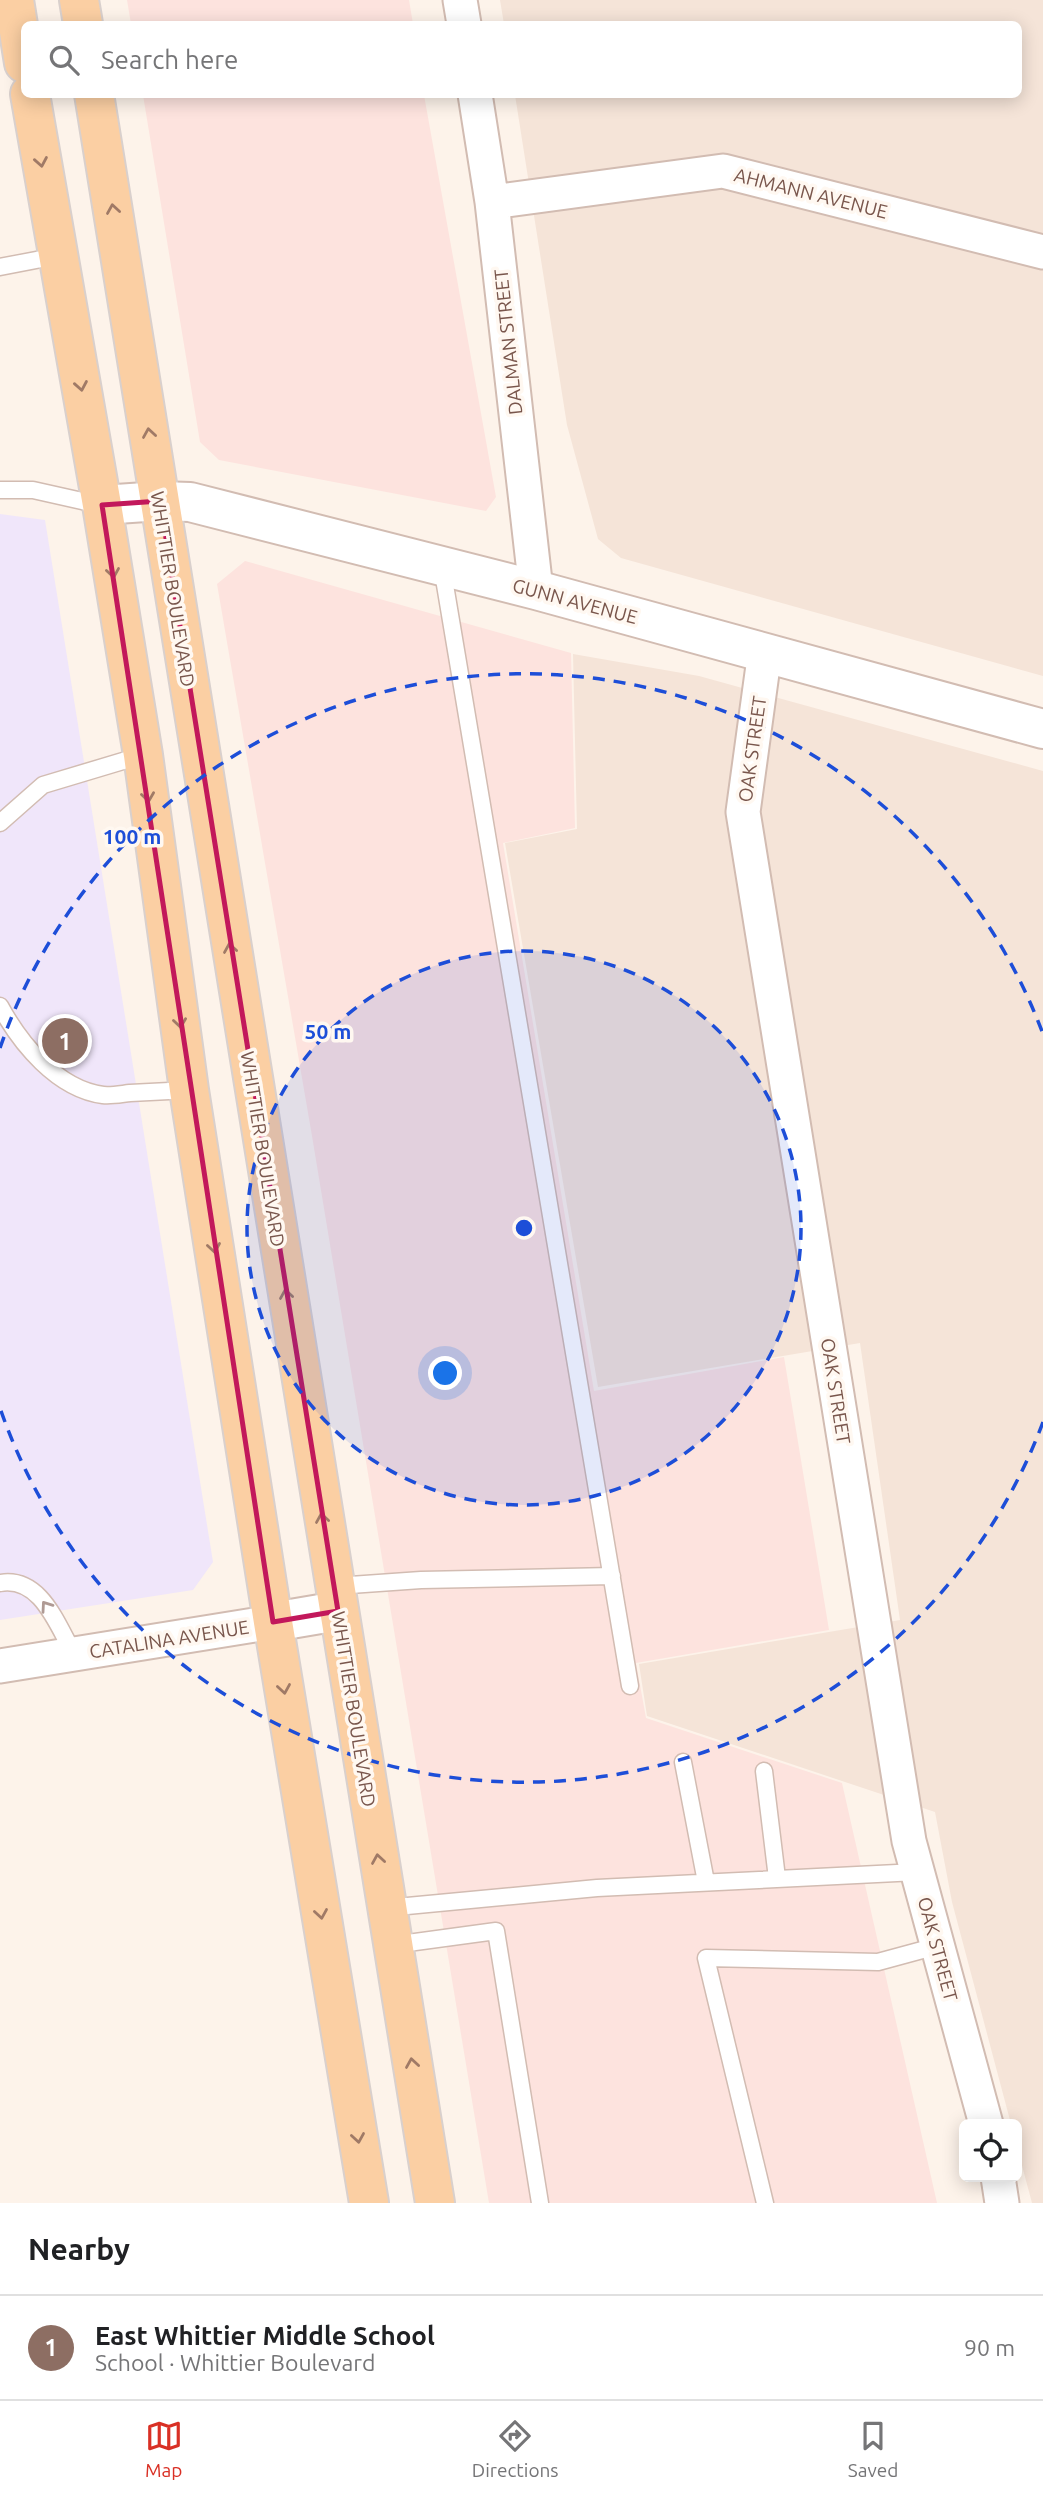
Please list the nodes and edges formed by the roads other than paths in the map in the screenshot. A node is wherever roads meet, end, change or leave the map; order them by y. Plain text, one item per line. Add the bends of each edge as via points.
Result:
1 (14, 0) edge
2 (79, 0) edge
3 (460, 0) edge
4 (82, 21) edge
5 (464, 21) edge
6 (21, 44) edge
7 (31, 98) edge
8 (95, 98) edge
9 (476, 98) edge
10 (492, 202) junction
11 (1043, 252) edge
12 (57, 256) junction
13 (0, 267) edge
14 (0, 490) edge
15 (160, 501) junction
16 (102, 505) junction
17 (442, 567) junction
18 (536, 590) junction
19 (765, 651) junction
20 (1043, 729) edge
21 (142, 755) junction
22 (0, 823) edge
23 (0, 1006) edge
24 (189, 1090) junction
25 (612, 1576) junction
26 (0, 1583) edge
27 (335, 1598) junction
28 (273, 1622) junction
29 (74, 1654) junction
30 (0, 1666) edge
31 (630, 1686) dead end
32 (683, 1762) dead end
33 (764, 1771) dead end
34 (917, 1872) junction
35 (777, 1878) junction
36 (706, 1882) junction
37 (386, 1908) junction
38 (392, 1945) junction
39 (937, 1946) junction
40 (985, 2119) edge
41 (999, 2182) edge
42 (369, 2203) edge
43 (435, 2203) edge
44 (540, 2203) edge
45 (765, 2203) edge
46 (1002, 2203) edge

1 - 6 main road
2 - 4 main road
3 - 5 street
7 -> 12 main road
15 -> 8 main road, WHITTIER BOULEVARD
9 - 10 street, DALMAN STREET
10 - 11 street, AHMANN AVENUE via 723,171
10 - 18 street, DALMAN STREET
12 - 13 lane
12 -> 16 main road
14 - 16 lane via 33,490
15 - 16 street, GUNN AVENUE
15 - 17 street, GUNN AVENUE via 190,502
27 -> 15 main road, WHITTIER BOULEVARD
16 -> 21 main road
17 - 18 street, GUNN AVENUE
17 - 25 lane
18 - 19 street, GUNN AVENUE
19 - 20 street, GUNN AVENUE
19 - 34 street, OAK STREET via 743,812 908,1841
21 - 22 lane via 43,785
21 -> 24 main road
23 - 24 lane via 35,1057 85,1089 103,1095
24 -> 28 main road
25 - 27 lane via 421,1580
25 - 31 lane
29 -> 26 lane via 46,1602 30,1588 13,1581
27 - 28 street, CATALINA AVENUE
37 -> 27 main road, WHITTIER BOULEVARD
28 - 29 street, CATALINA AVENUE
28 -> 42 main road
29 - 30 street, CATALINA AVENUE
32 - 36 lane
33 - 35 lane
34 - 35 lane
34 - 39 street, OAK STREET
35 - 36 lane
36 - 37 lane
37 - 38 main road, WHITTIER BOULEVARD
43 -> 38 main road, WHITTIER BOULEVARD
38 - 44 lane via 496,1931
39 - 40 street, OAK STREET
39 - 45 lane via 878,1962 705,1958
41 - 46 street

